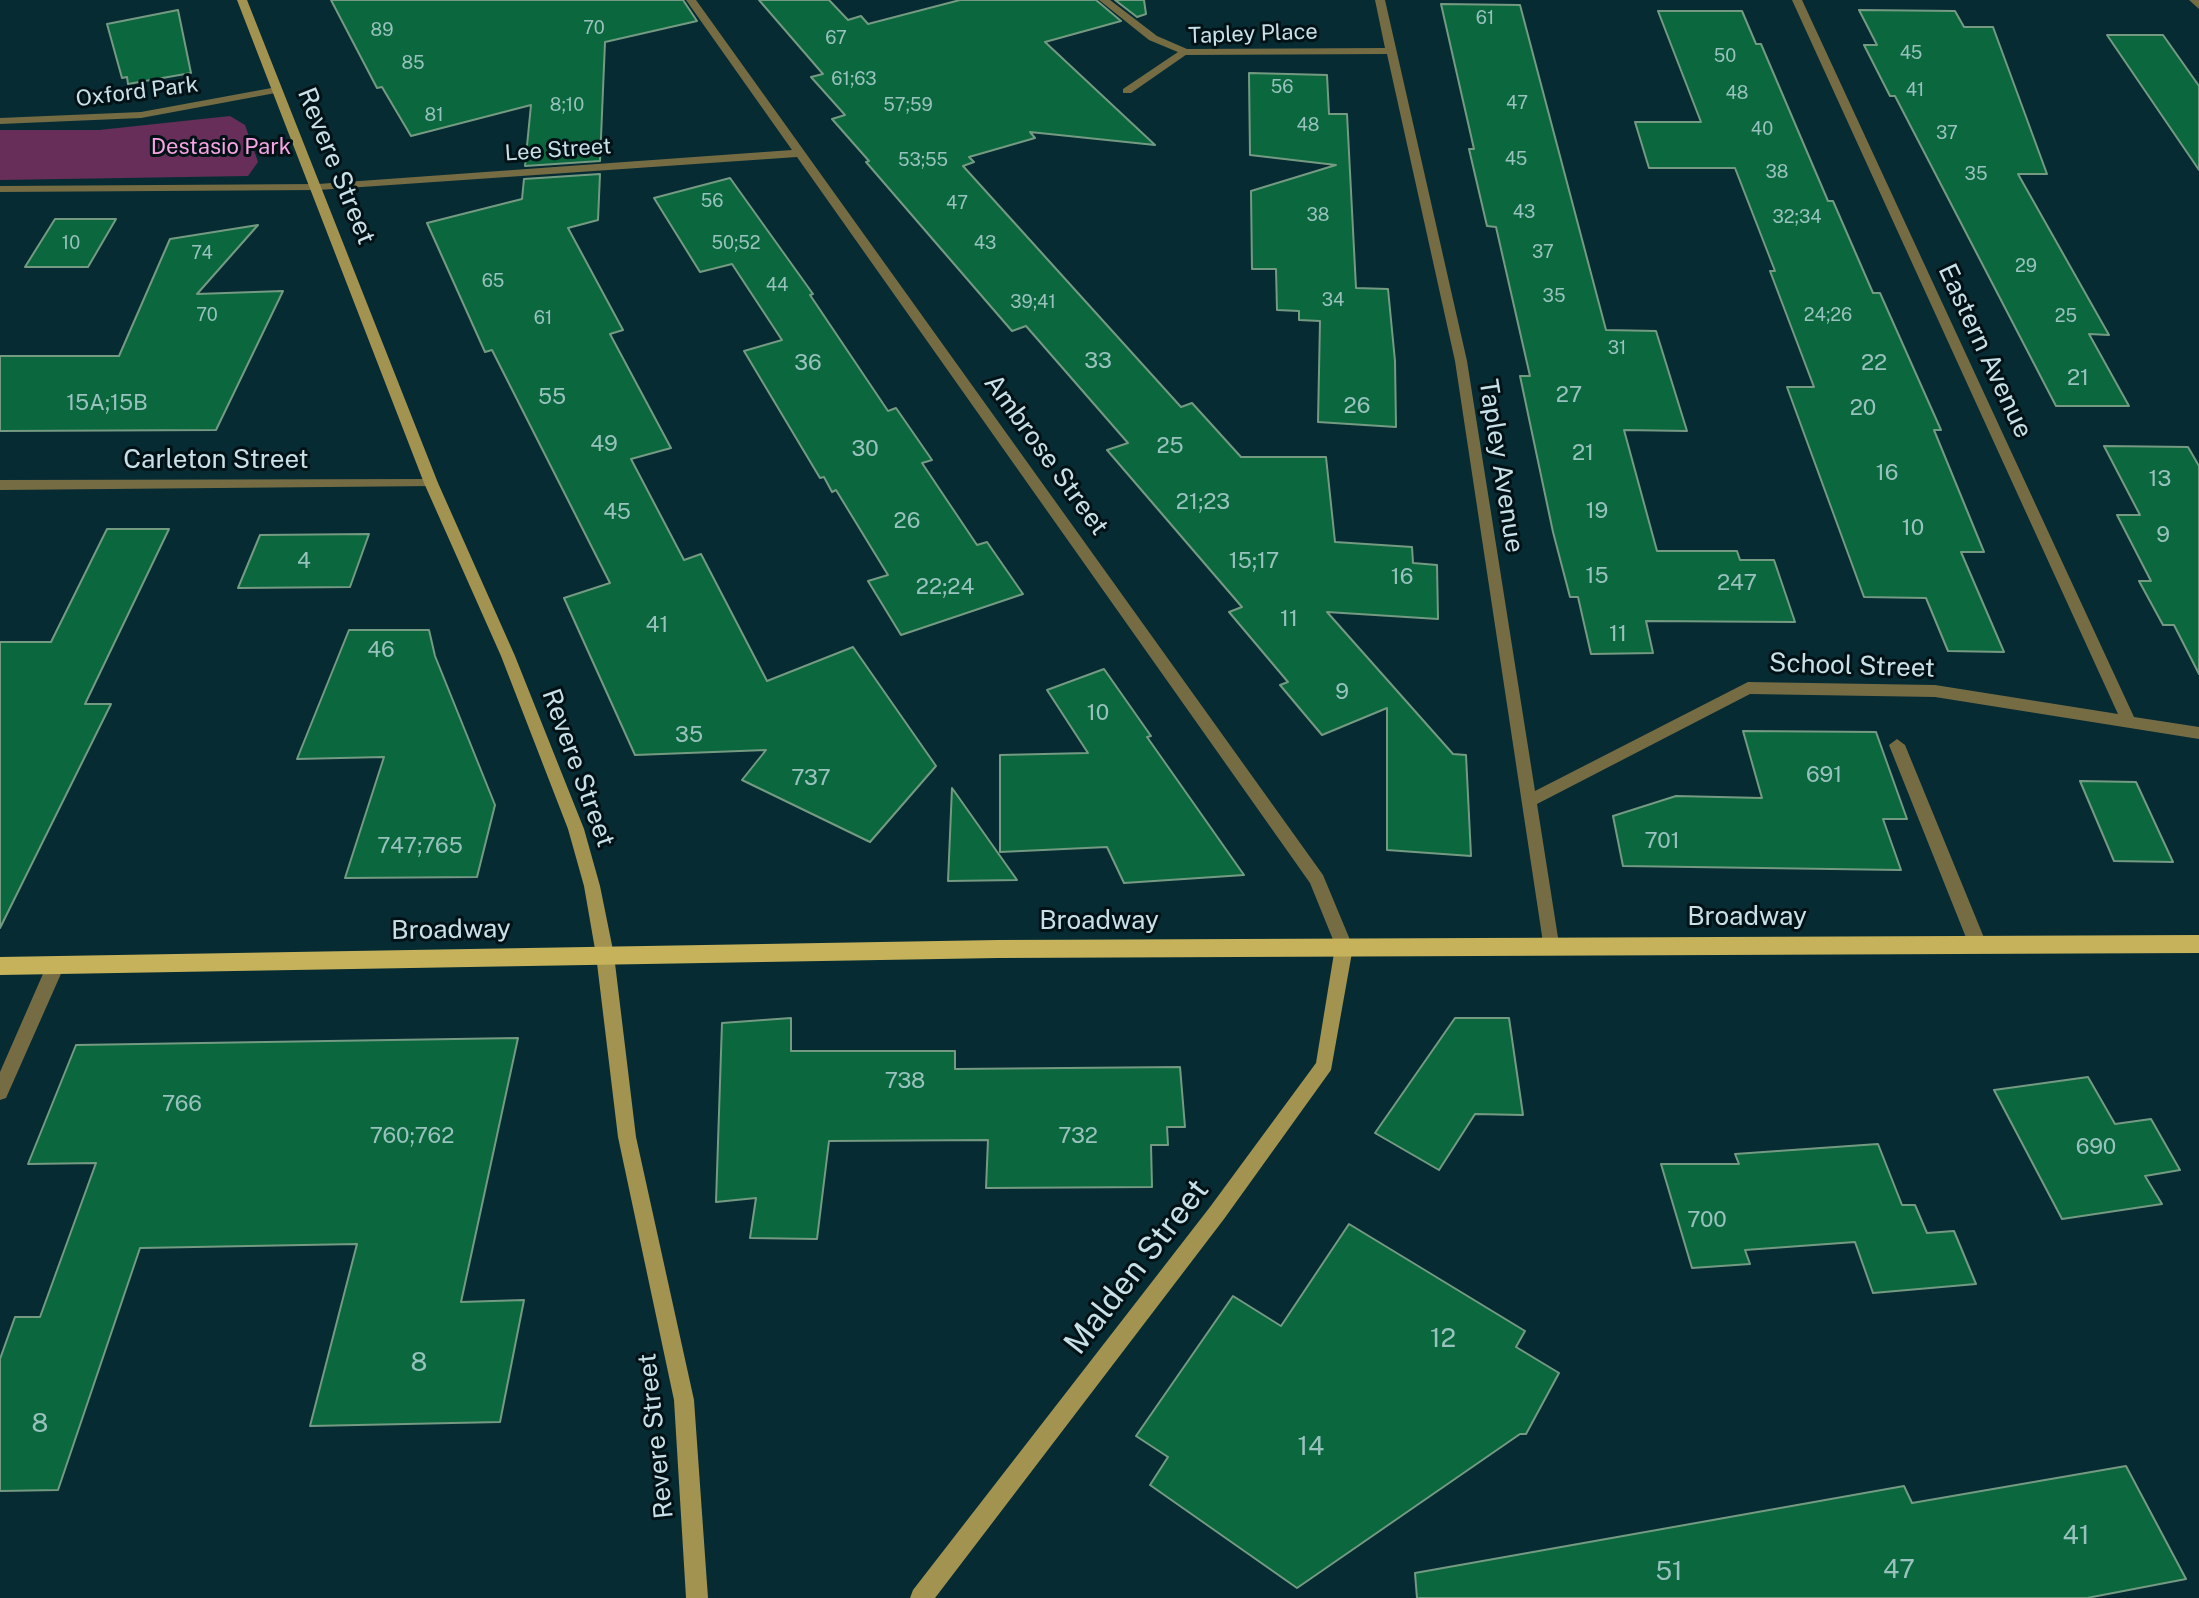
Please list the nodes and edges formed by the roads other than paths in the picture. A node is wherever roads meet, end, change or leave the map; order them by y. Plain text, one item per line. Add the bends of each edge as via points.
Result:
1 (242, 0) edge
2 (691, 0) edge
3 (1104, 0) edge
4 (1380, 0) edge
5 (1797, 0) edge
6 (2194, 0) edge
7 (2199, 6) edge
8 (1392, 51) junction
9 (1185, 52) junction
10 (277, 90) junction
11 (1127, 91) dead end
12 (0, 121) edge
13 (800, 153) junction
14 (318, 187) junction
15 (0, 189) edge
16 (431, 483) junction
17 (0, 485) edge
18 (2129, 722) junction
19 (2199, 733) edge
20 (1897, 745) dead end
21 (1529, 801) junction
22 (1550, 944) junction
23 (2199, 944) edge
24 (1978, 945) junction
25 (1344, 947) junction
26 (605, 955) junction
27 (0, 966) edge
28 (55, 967) junction
29 (0, 1092) edge
30 (697, 1598) edge
31 (921, 1598) edge

1 - 10 street, Revere Street
2 - 13 street, Ambrose Street
3 - 9 street via 1153,38
4 - 8 street, Tapley Avenue
5 - 18 street, Eastern Avenue
6 - 7 street
8 - 9 street, Tapley Place
8 - 21 street, Tapley Avenue via 1461,361
9 - 11 street, Tapley Place
10 - 12 street, Oxford Park via 103,119
10 - 14 street, Revere Street
13 - 14 street, Lee Street
13 - 25 street, Ambrose Street via 1317,880
14 - 15 street
14 - 16 street, Revere Street
16 - 17 street, Carleton Street
16 - 26 street, Revere Street via 568,802
18 - 19 street, School Street
18 - 21 street, School Street via 1935,691 1748,688
20 - 24 street
21 - 22 street, Tapley Avenue
22 - 24 main road, Broadway
22 - 25 main road, Broadway
23 - 24 main road, Broadway
25 - 26 main road, Broadway
25 - 31 street, Malden Street via 1325,1065
26 - 28 main road, Broadway
26 - 30 street, Revere Street via 627,1137 684,1400
27 - 28 main road, Broadway
28 - 29 street

